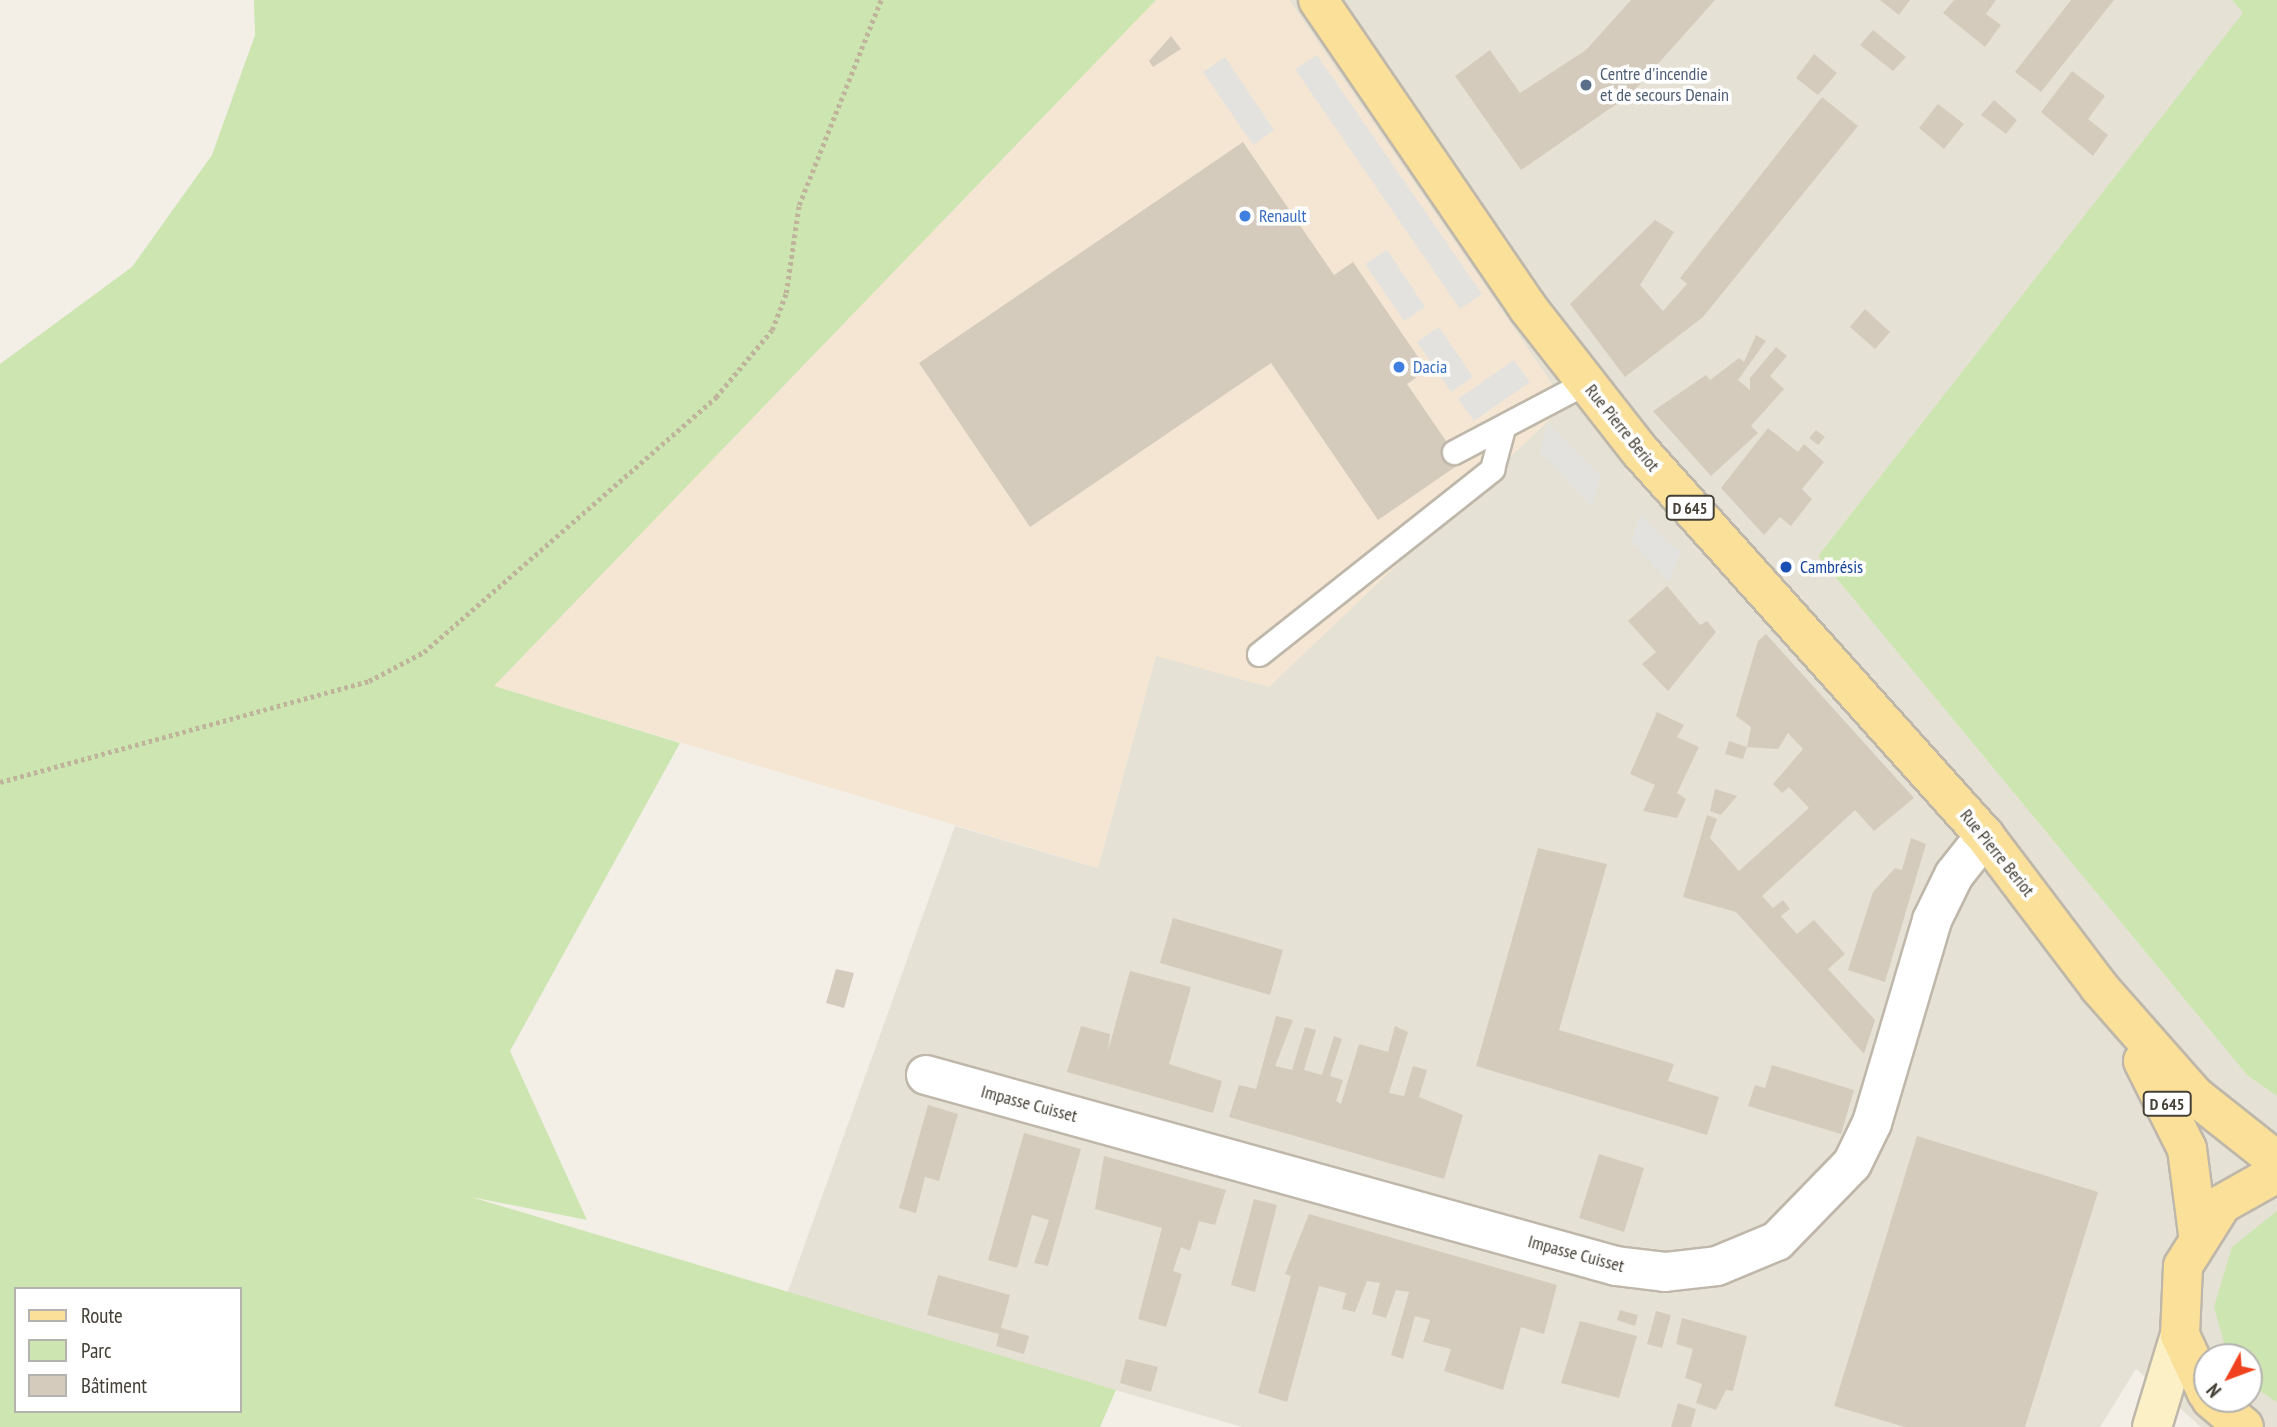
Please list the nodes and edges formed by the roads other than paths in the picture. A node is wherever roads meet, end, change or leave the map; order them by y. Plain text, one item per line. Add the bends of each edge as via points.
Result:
1 (1318, 0) edge
2 (1586, 383) junction
3 (1503, 428) junction
4 (1454, 452) dead end
5 (1259, 654) dead end
6 (1985, 836) junction
7 (2099, 987) junction
8 (926, 1075) dead end
9 (2277, 1161) edge
10 (2277, 1173) edge
11 (2198, 1234) junction
12 (2180, 1335) junction
13 (2193, 1363) edge
14 (2228, 1413) edge
15 (2152, 1427) edge
16 (2244, 1427) edge

1 - 2 main road, Rue Pierre Beriot / D 645
2 - 3 lane
2 - 6 main road, Rue Pierre Beriot / D 645 via 1667,483
3 - 4 lane
3 - 5 lane via 1492,469
6 - 7 main road, Rue Pierre Beriot / D 645
6 - 8 street, Impasse Cuisset via 1954,875 1932,920 1872,1123 1852,1164 1777,1241 1717,1266 1665,1272 1616,1266
7 - 9 main road, Rue Pierre Beriot / D 645 via 2213,1114
7 - 11 main road, Rue Pierre Beriot / D 645 via 2187,1149
10 - 11 main road via 2238,1192
11 - 12 main road via 2179,1283
12 - 13 main road
12 - 15 main road
14 - 16 main road

